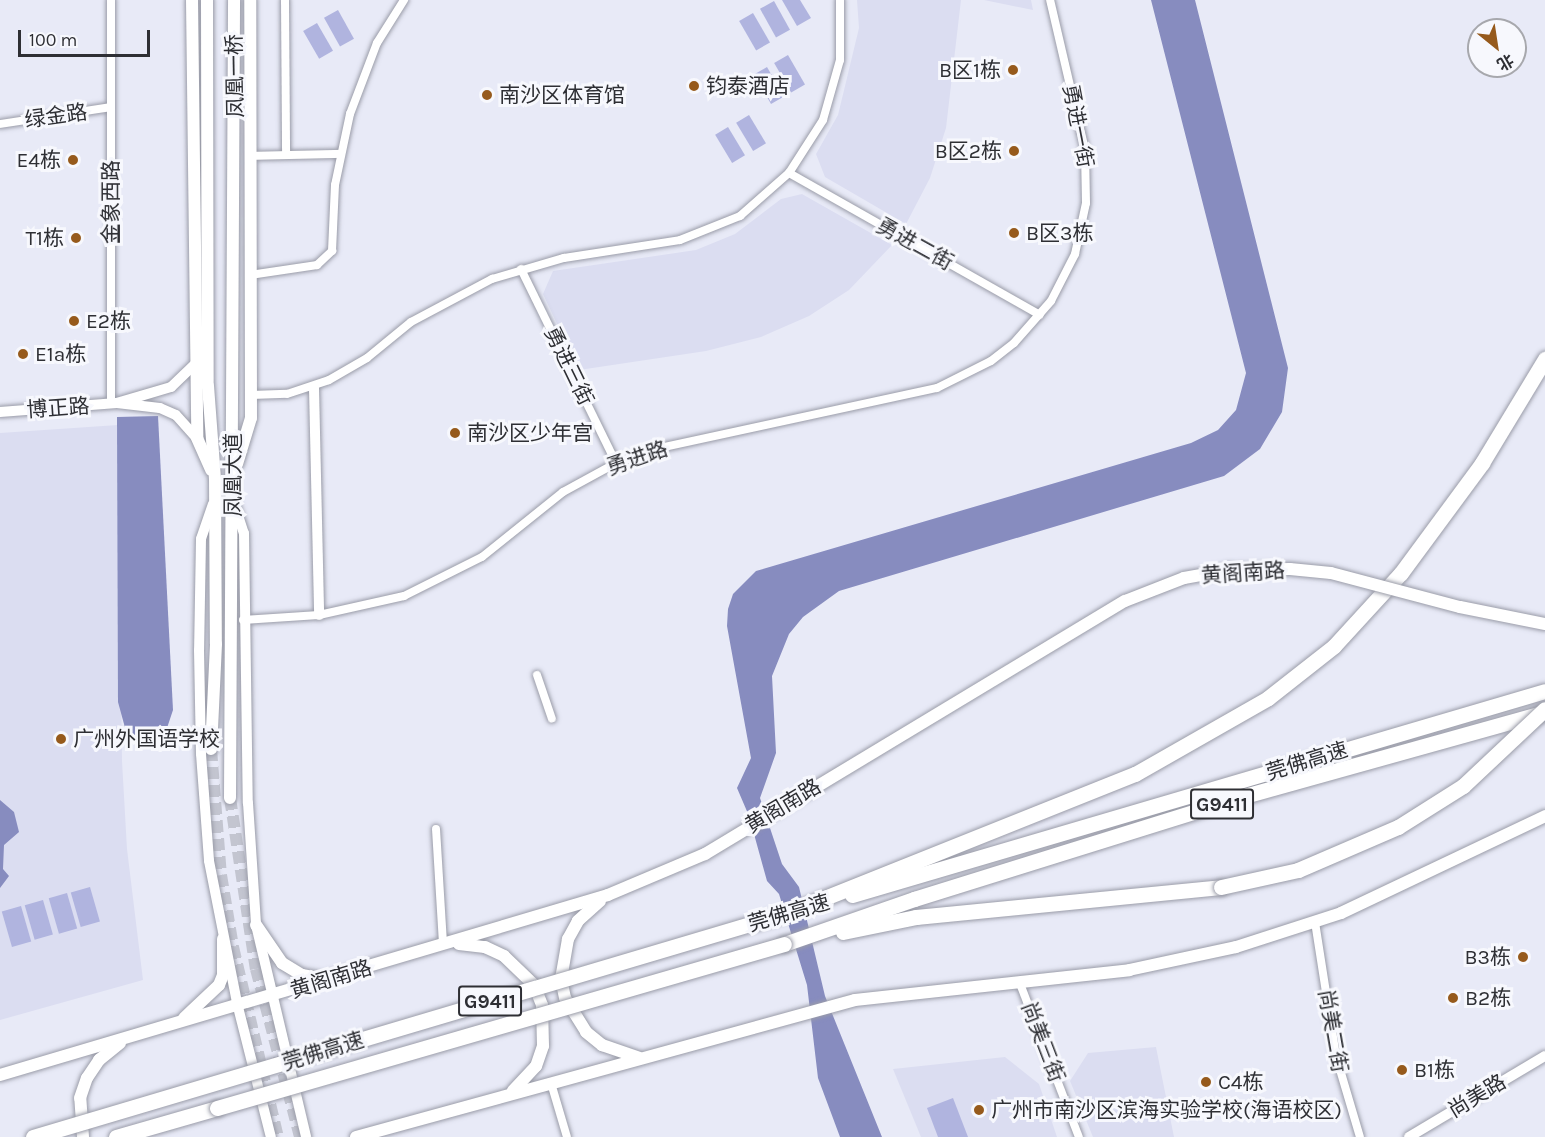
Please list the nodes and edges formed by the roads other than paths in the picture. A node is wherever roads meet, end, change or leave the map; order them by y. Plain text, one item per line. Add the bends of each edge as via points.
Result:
1 (111, 0) edge
2 (192, 0) edge
3 (207, 0) edge
4 (234, 0) edge
5 (250, 0) edge
6 (285, 0) edge
7 (404, 0) edge
8 (840, 0) edge
9 (1050, 0) edge
10 (111, 107) junction
11 (0, 124) edge
12 (236, 151) joint
13 (341, 154) junction
14 (286, 155) junction
15 (208, 156) joint
16 (250, 156) junction
17 (789, 173) junction
18 (522, 269) junction
19 (250, 275) junction
20 (1040, 315) junction
21 (1545, 359) edge
22 (195, 364) junction
23 (314, 388) junction
24 (251, 396) junction
25 (114, 404) junction
26 (0, 412) edge
27 (197, 438) junction
28 (616, 463) junction
29 (233, 477) junction
30 (215, 478) junction
31 (215, 498) junction
32 (233, 498) junction
33 (319, 615) junction
34 (243, 620) junction
35 (1545, 624) edge
36 (537, 675) dead end
37 (1545, 691) edge
38 (1540, 713) edge
39 (552, 719) dead end
40 (212, 749) tunnel mouth
41 (230, 798) tunnel mouth
42 (1545, 816) edge
43 (436, 829) dead end
44 (608, 895) junction
45 (787, 913) junction
46 (1315, 922) junction
47 (256, 925) junction
48 (223, 939) junction
49 (784, 944) junction
50 (443, 945) junction
51 (328, 979) junction
52 (1019, 981) junction
53 (271, 997) junction
54 (238, 1007) junction
55 (175, 1025) junction
56 (135, 1036) junction
57 (1545, 1056) edge
58 (641, 1059) junction
59 (0, 1075) edge
60 (551, 1083) junction
61 (507, 1096) junction
62 (373, 1134) edge
63 (33, 1137) edge
64 (83, 1137) edge
65 (116, 1137) edge
66 (271, 1137) edge
67 (306, 1137) edge
68 (356, 1137) edge
69 (567, 1137) edge
70 (1080, 1137) edge
71 (1359, 1137) edge
72 (1410, 1137) edge

1 - 10 street, 金象西路
2 - 22 main road
3 - 15 main road, 凤凰一桥
4 - 12 main road, 凤凰一桥
5 - 16 main road
6 - 14 street
7 - 13 street via 391,16 366,68
8 - 17 street via 840,60 830,101 813,139
9 - 20 street, 勇进一街 via 1080,124 1087,176 1082,229 1075,254
10 - 11 street, 绿金路
10 - 25 street, 金象西路
12 - 29 main road, 凤凰大道
13 - 14 street
13 - 19 street via 335,185 334,243 327,258 317,265
14 - 16 street
15 - 30 main road, 凤凰大道 via 208,386
16 - 19 main road
17 - 18 street via 758,204 701,234
17 - 20 street, 勇进二街
18 - 23 street via 437,305 351,370
18 - 28 street, 勇进三街
19 - 24 main road
20 - 28 street, 勇进路 via 991,361 937,388 664,447
21 - 45 highway via 1482,463 1428,539 1363,617 1304,671 1242,715 1135,774
22 - 25 main road via 171,387
22 - 27 main road
23 - 24 street
23 - 33 main road
24 - 29 main road via 251,418
25 - 26 main road, 博正路
25 - 27 main road via 160,408 176,415
27 - 30 main road
28 - 33 street, 勇进路 via 563,492 482,557 444,579 373,605
29 - 32 main road, 凤凰大道
30 - 31 main road, 凤凰大道
31 - 40 main road, 凤凰大道
31 - 48 main road via 201,539 200,742 209,861
32 - 34 main road via 244,533
32 - 41 main road, 凤凰大道
33 - 34 street, 勇进路
34 - 47 main road
35 - 44 main road, 黄阁南路, bridge via 1460,607 1331,573 1270,568 1229,570 1184,579 1125,601 725,841
36 - 39 street
37 - 45 highway, 莞佛高速 / G9411
38 - 49 highway, 莞佛高速 / G9411 via 1248,795 914,899
38 - 49 highway, bridge via 1463,786 1398,827 1307,867 1221,887 916,917
42 - 46 main road
43 - 50 street
44 - 50 main road, 黄阁南路
44 - 58 main road via 591,906 568,939 561,979 574,1017 594,1039
45 - 63 highway, 莞佛高速 / G9411, bridge
46 - 52 main road via 1183,960
46 - 71 street, 尚美二街 via 1336,1056
47 - 51 main road via 290,969
47 - 53 main road
48 - 54 main road
48 - 55 main road via 223,975 219,985 202,1005
49 - 65 highway, 莞佛高速 / G9411, bridge
50 - 51 main road, 黄阁南路
50 - 61 main road via 464,944 504,956 534,985 542,1005 544,1036 536,1066 524,1083
51 - 53 main road, 黄阁南路
52 - 58 main road via 855,1000
52 - 70 street, 尚美三街
53 - 54 main road, 黄阁南路
53 - 67 main road
54 - 55 main road, 黄阁南路
54 - 66 main road
55 - 56 main road, 黄阁南路
56 - 59 main road, 黄阁南路
56 - 64 main road via 107,1053 87,1078 80,1098
57 - 72 main road, 尚美路
58 - 60 main road
60 - 61 main road
60 - 69 street
61 - 62 main road
62 - 68 main road

